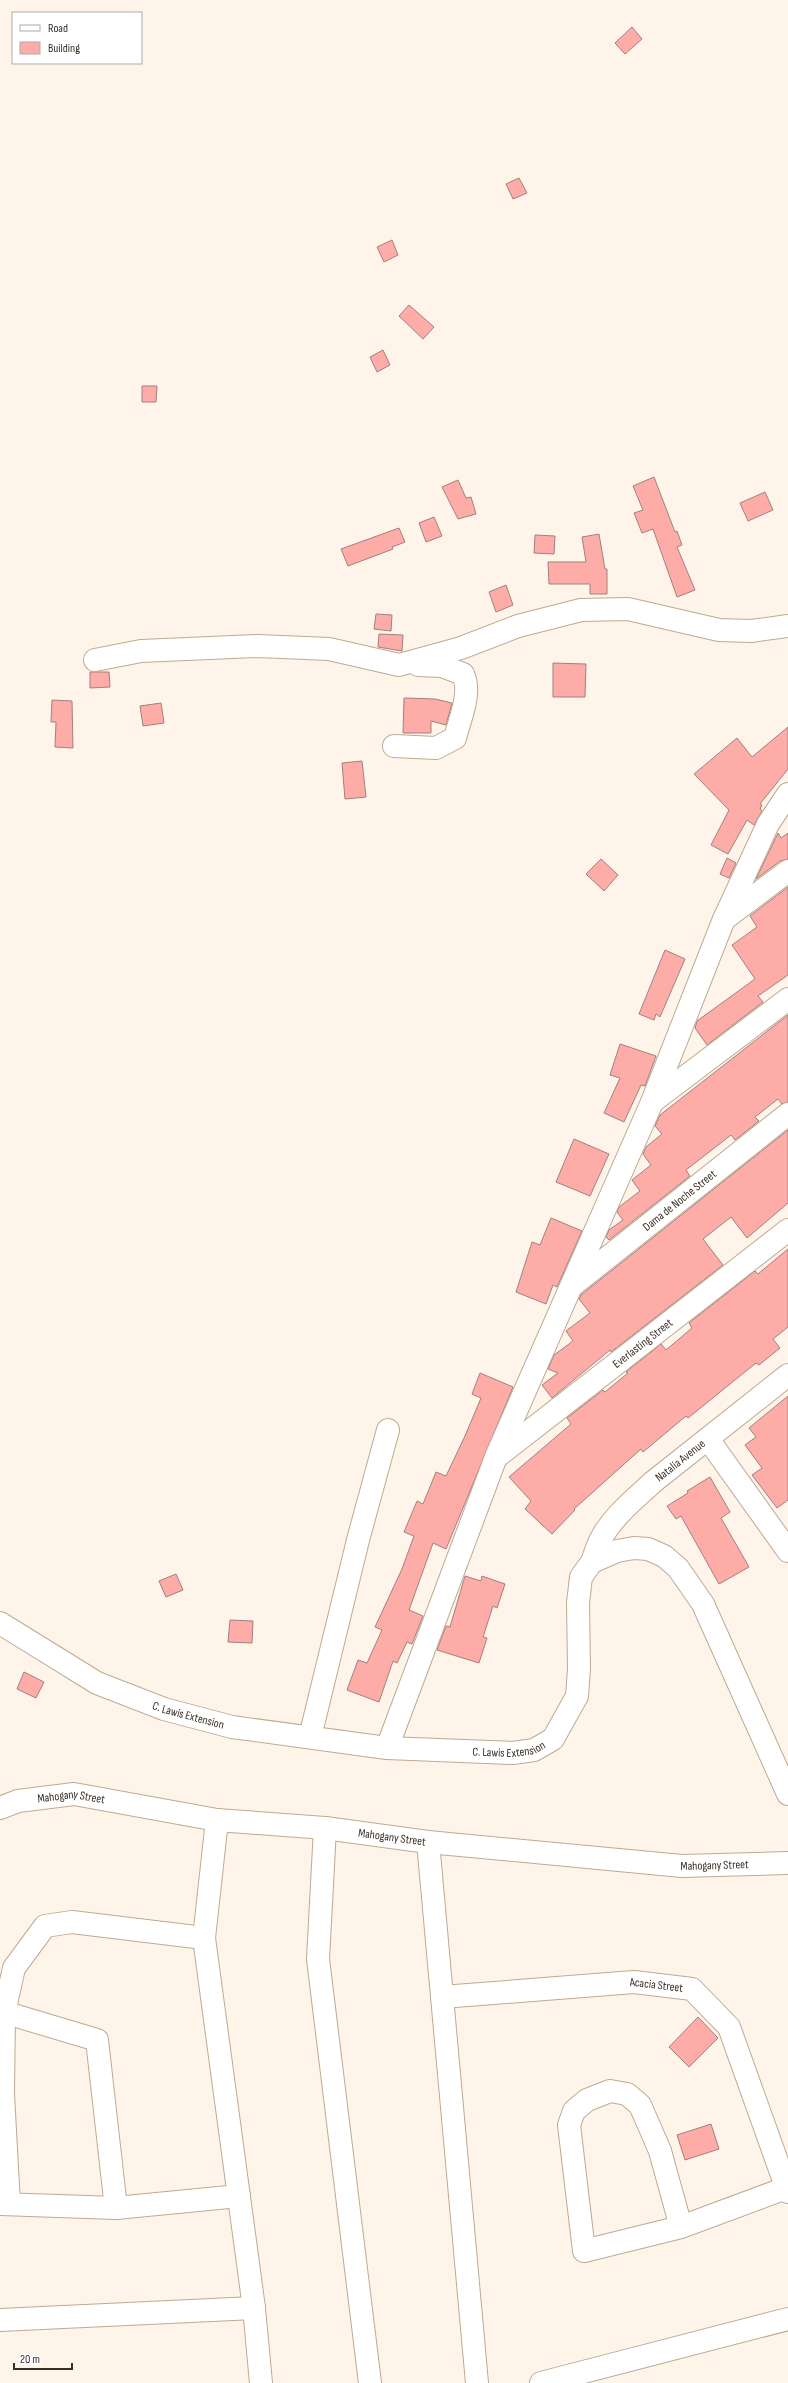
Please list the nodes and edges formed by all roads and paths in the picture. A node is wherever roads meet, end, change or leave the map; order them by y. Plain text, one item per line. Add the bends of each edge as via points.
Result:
1 (788, 626) edge
2 (95, 660) dead end
3 (399, 664) junction
4 (394, 746) dead end
5 (788, 794) edge
6 (788, 871) edge
7 (724, 919) junction
8 (788, 999) edge
9 (652, 1102) junction
10 (788, 1114) edge
11 (788, 1230) edge
12 (571, 1287) junction
13 (788, 1375) edge
14 (388, 1430) dead end
15 (708, 1439) junction
16 (496, 1456) junction
17 (784, 1537) edge
18 (592, 1562) junction
19 (0, 1624) edge
20 (310, 1738) junction
21 (387, 1748) junction
22 (779, 1749) edge
23 (788, 1794) edge
24 (0, 1808) edge
25 (217, 1820) junction
26 (325, 1828) junction
27 (428, 1842) junction
28 (788, 1863) edge
29 (204, 1938) junction
30 (442, 1997) junction
31 (2, 2012) edge
32 (1, 2094) edge
33 (787, 2190) edge
34 (239, 2196) junction
35 (4, 2204) edge
36 (116, 2208) junction
37 (681, 2227) junction
38 (254, 2308) junction
39 (788, 2319) edge
40 (0, 2320) edge
41 (261, 2383) edge
42 (370, 2383) edge
43 (476, 2383) edge
44 (541, 2383) edge

1 - 3 street via 751,631 720,630 628,610 581,610 518,626 461,648
2 - 3 street via 141,651 258,646 329,650
3 - 4 street via 442,666 463,674 467,683 455,738 436,748
5 - 7 street via 768,824
6 - 7 street
7 - 9 street
8 - 9 street
9 - 12 street
10 - 12 street, Dama de Noche Street
11 - 16 street, Everlasting Street
12 - 16 street
13 - 15 street, Natalia Avenue
14 - 20 street via 356,1547
15 - 17 street
15 - 18 street, Natalia Avenue via 653,1482 614,1520 601,1538
16 - 21 street
18 - 21 street, C. Lawis Extension via 581,1577 578,1603 577,1696 553,1739 534,1750 514,1753
18 - 22 street via 617,1551 634,1548 648,1549 664,1556 678,1568 703,1604
19 - 20 street, C. Lawis Extension via 98,1683 164,1708 232,1727
20 - 21 street, C. Lawis Extension
22 - 23 street
24 - 25 street, Mahogany Street via 18,1801 74,1794
25 - 26 street, Mahogany Street
25 - 29 street
26 - 27 street, Mahogany Street
26 - 42 street via 318,1959
27 - 28 street, Mahogany Street via 682,1866
27 - 30 street
29 - 31 street via 72,1922 45,1926 14,1968
29 - 34 street
30 - 33 street, Acacia Street via 634,1982 692,1989 729,2027
30 - 43 street
31 - 32 street
31 - 36 street via 97,2040
32 - 35 street
33 - 37 street
34 - 36 street
34 - 38 street
35 - 36 street
37 - 37 street via 584,2251 569,2125 574,2111 587,2100 610,2091 626,2094 640,2105 660,2151
38 - 40 street
38 - 41 street
39 - 44 street

